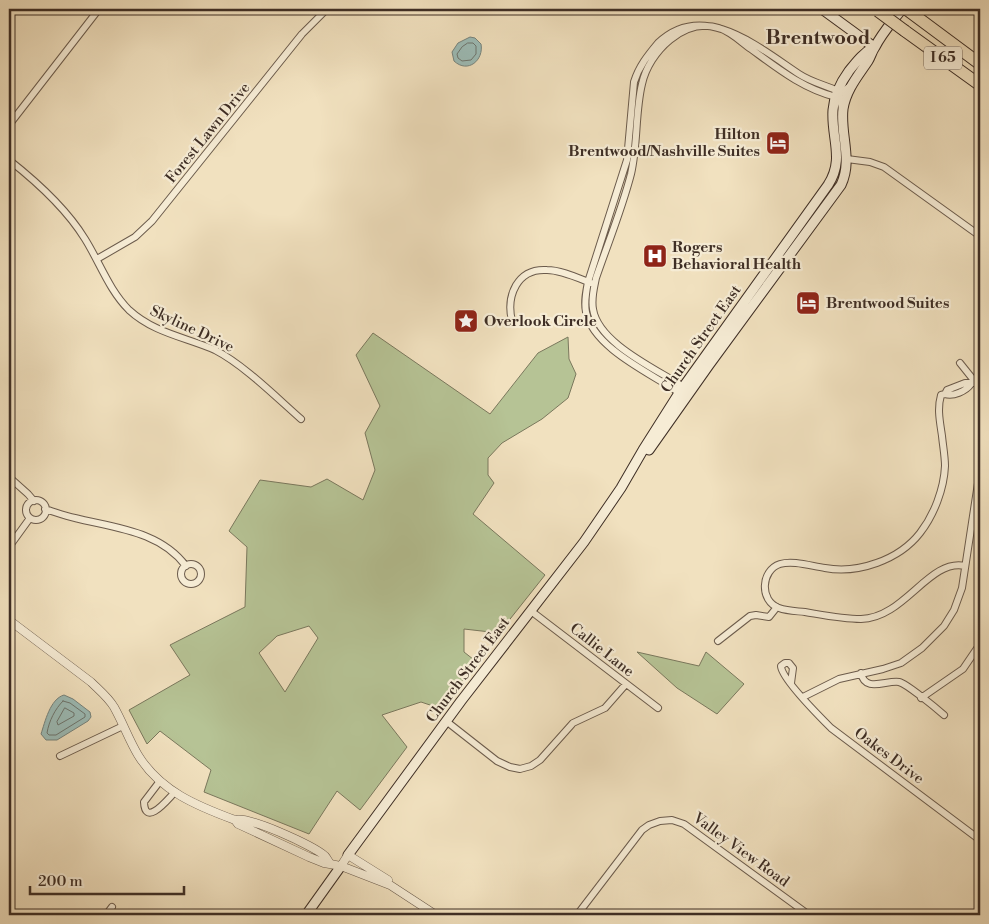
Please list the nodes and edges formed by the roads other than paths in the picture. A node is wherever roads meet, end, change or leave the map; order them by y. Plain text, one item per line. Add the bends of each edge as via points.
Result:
1 (98, 9) edge
2 (327, 9) edge
3 (822, 9) edge
4 (902, 9) edge
5 (906, 9) edge
6 (969, 9) edge
7 (876, 10) edge
8 (980, 13) edge
9 (917, 17) junction
10 (874, 47) junction
11 (980, 59) edge
12 (980, 64) edge
13 (980, 85) edge
14 (852, 86) junction
15 (837, 94) junction
16 (843, 111) junction
17 (9, 125) edge
18 (847, 159) junction
19 (9, 160) edge
20 (980, 236) edge
21 (97, 260) junction
22 (592, 283) junction
23 (512, 321) dead end
24 (960, 363) dead end
25 (976, 385) edge
26 (680, 389) junction
27 (301, 419) dead end
28 (634, 467) junction
29 (980, 470) edge
30 (9, 477) edge
31 (34, 501) junction
32 (46, 509) junction
33 (30, 518) junction
34 (9, 547) edge
35 (186, 566) dead end
36 (965, 566) junction
37 (777, 608) junction
38 (531, 611) junction
39 (9, 620) edge
40 (718, 641) dead end
41 (980, 644) edge
42 (862, 673) junction
43 (791, 683) dead end
44 (626, 684) junction
45 (803, 697) junction
46 (921, 698) junction
47 (658, 708) dead end
48 (944, 715) dead end
49 (446, 721) junction
50 (123, 726) junction
51 (60, 756) dead end
52 (160, 781) junction
53 (174, 793) junction
54 (980, 840) edge
55 (348, 854) junction
56 (341, 866) junction
57 (401, 891) junction
58 (112, 907) dead end
59 (106, 915) edge
60 (306, 915) edge
61 (436, 915) edge
62 (577, 915) edge
63 (809, 915) edge

1 - 17 street
2 - 21 street, Forest Lawn Drive via 302,34 152,222 135,237
3 - 10 main road
4 - 10 main road, Church Street East
5 - 9 highway, I 65
6 - 8 street
7 - 13 highway, I 65, bridge
9 - 11 highway
9 - 12 highway, I 65
10 - 14 main road, Church Street East
10 - 15 main road, Church Street East via 863,54 845,77
14 - 15 street
14 - 16 main road, Church Street East
15 - 16 street
15 - 22 street via 804,77 730,25 710,19 695,19 670,29 637,71 628,160
15 - 26 main road, Church Street East via 833,112 837,160 832,178
16 - 18 main road, Church Street East
18 - 20 street via 870,162 884,168
18 - 28 main road, Church Street East via 843,180 835,194
19 - 21 street, Skyline Drive via 65,212
21 - 27 street, Skyline Drive via 113,291 138,317 164,332 226,357
22 - 23 street via 549,270 532,272 513,288 509,304
22 - 26 street via 592,308 602,330 622,348 679,384
24 - 25 street
25 - 37 street via 968,390 941,395 938,404 945,467 943,481 933,511 920,533 892,556 863,566 842,570 788,563 776,565 764,584 767,595
26 - 28 main road, Church Street East
28 - 38 main road, Church Street East via 584,542
29 - 36 street
30 - 31 street
31 - 32 street via 42,503
31 - 33 street via 26,509
32 - 33 street via 41,519
32 - 35 street via 143,534 174,552
33 - 34 street
36 - 37 street via 956,564 944,568 892,610 872,618 834,617
36 - 42 street via 956,604 948,621 932,639 901,663
37 - 40 street via 769,617 750,616
38 - 44 street, Callie Lane
38 - 49 main road, Church Street East
39 - 50 street via 95,685 110,702
41 - 46 street via 962,671
42 - 45 street via 834,681
42 - 46 street via 870,684 900,683
43 - 45 street, Oakes Drive
44 - 47 street, Callie Lane
44 - 49 street via 606,708 573,723 531,766 510,767
45 - 54 street, Oakes Drive via 840,736
46 - 48 street
49 - 55 main road, Church Street East
50 - 51 street
50 - 52 street via 138,755
52 - 53 street
52 - 53 street via 145,799 146,810 156,811
53 - 56 street via 281,845
55 - 56 street, Church Street East
55 - 57 street
56 - 57 street
56 - 60 main road
57 - 61 street
58 - 59 street
62 - 63 street, Valley View Road via 639,833 653,823 668,820 684,824

